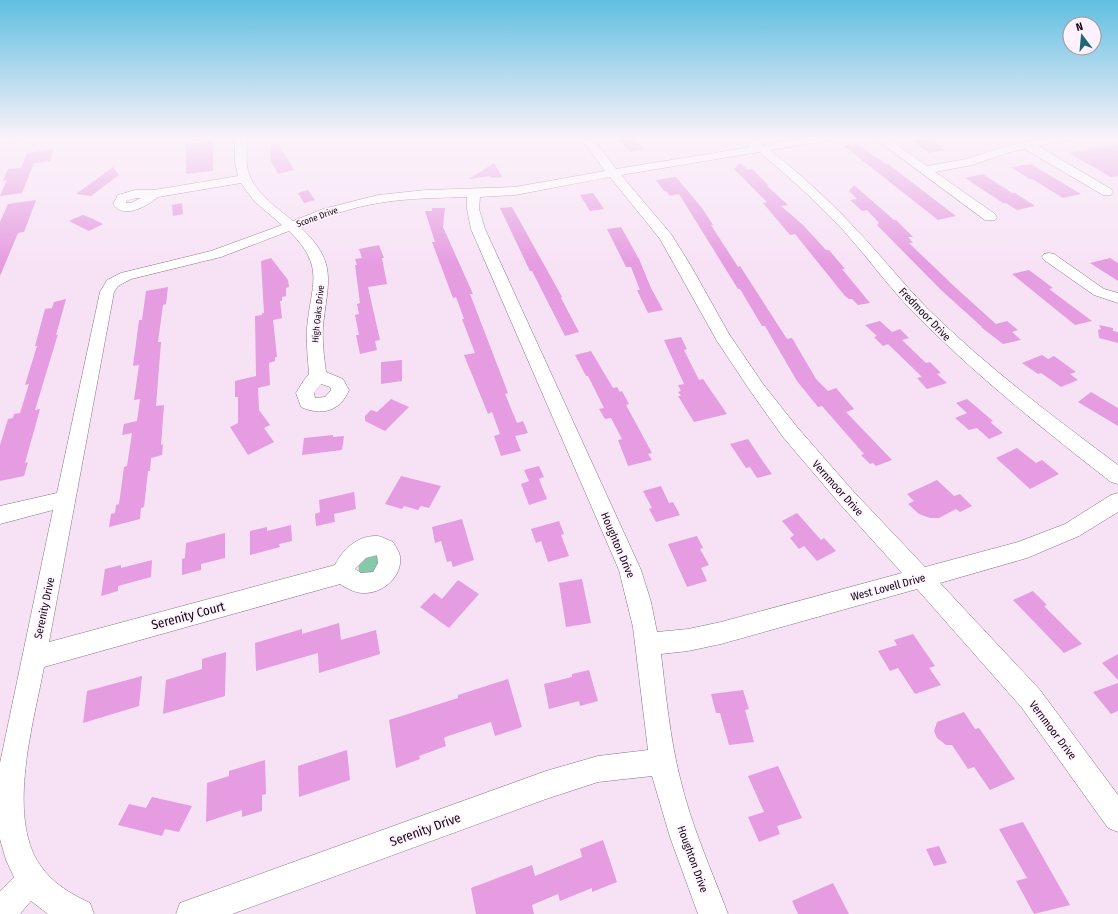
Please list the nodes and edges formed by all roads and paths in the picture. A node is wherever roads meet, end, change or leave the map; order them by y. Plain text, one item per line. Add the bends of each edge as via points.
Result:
1 (244, 179) edge
2 (240, 180) edge
3 (574, 180) edge
4 (618, 180) edge
5 (796, 180) edge
6 (938, 180) edge
7 (1086, 180) edge
8 (1107, 192) dead end
9 (474, 193) junction
10 (154, 194) dead end
11 (990, 216) dead end
12 (292, 226) junction
13 (1049, 257) dead end
14 (118, 280) joint
15 (1116, 298) edge
16 (318, 376) dead end
17 (1118, 476) edge
18 (66, 499) junction
19 (1118, 501) edge
20 (0, 515) edge
21 (342, 572) dead end
22 (921, 578) junction
23 (647, 644) junction
24 (33, 658) junction
25 (663, 760) junction
26 (1118, 818) edge
27 (32, 879) junction
28 (70, 912) edge
29 (0, 913) edge
30 (191, 914) edge
31 (713, 914) edge

1 - 12 street, High Oaks Drive via 254,192
2 - 10 street
3 - 9 street, Scone Drive via 515,190
4 - 22 street, Vernmoor Drive via 666,237 717,327 775,414 815,463
5 - 17 street, Fredmoor Drive via 846,227 906,296 960,348 1026,405
6 - 11 street
7 - 8 street
9 - 12 street, Scone Drive via 378,199 328,212
9 - 23 street, Houghton Drive via 473,209 478,229 628,565 640,606
12 - 14 street, Scone Drive via 216,254 135,273
12 - 16 street, High Oaks Drive via 312,247 321,270 322,287 315,341
13 - 15 street via 1099,292
14 - 18 street, Serenity Drive via 112,283 107,292
18 - 20 street
18 - 24 street, Serenity Drive
19 - 22 street, West Lovell Drive via 1078,526 1019,551
21 - 24 street, Serenity Court
22 - 23 street, West Lovell Drive via 721,633 688,640
22 - 26 street, Vernmoor Drive via 1031,699
23 - 25 street, Houghton Drive
24 - 27 street, Serenity Drive via 12,765 9,807 13,838
25 - 30 street, Serenity Drive via 598,769 559,780
25 - 31 street, Houghton Drive via 674,804
27 - 28 street, Serenity Drive
27 - 29 street

